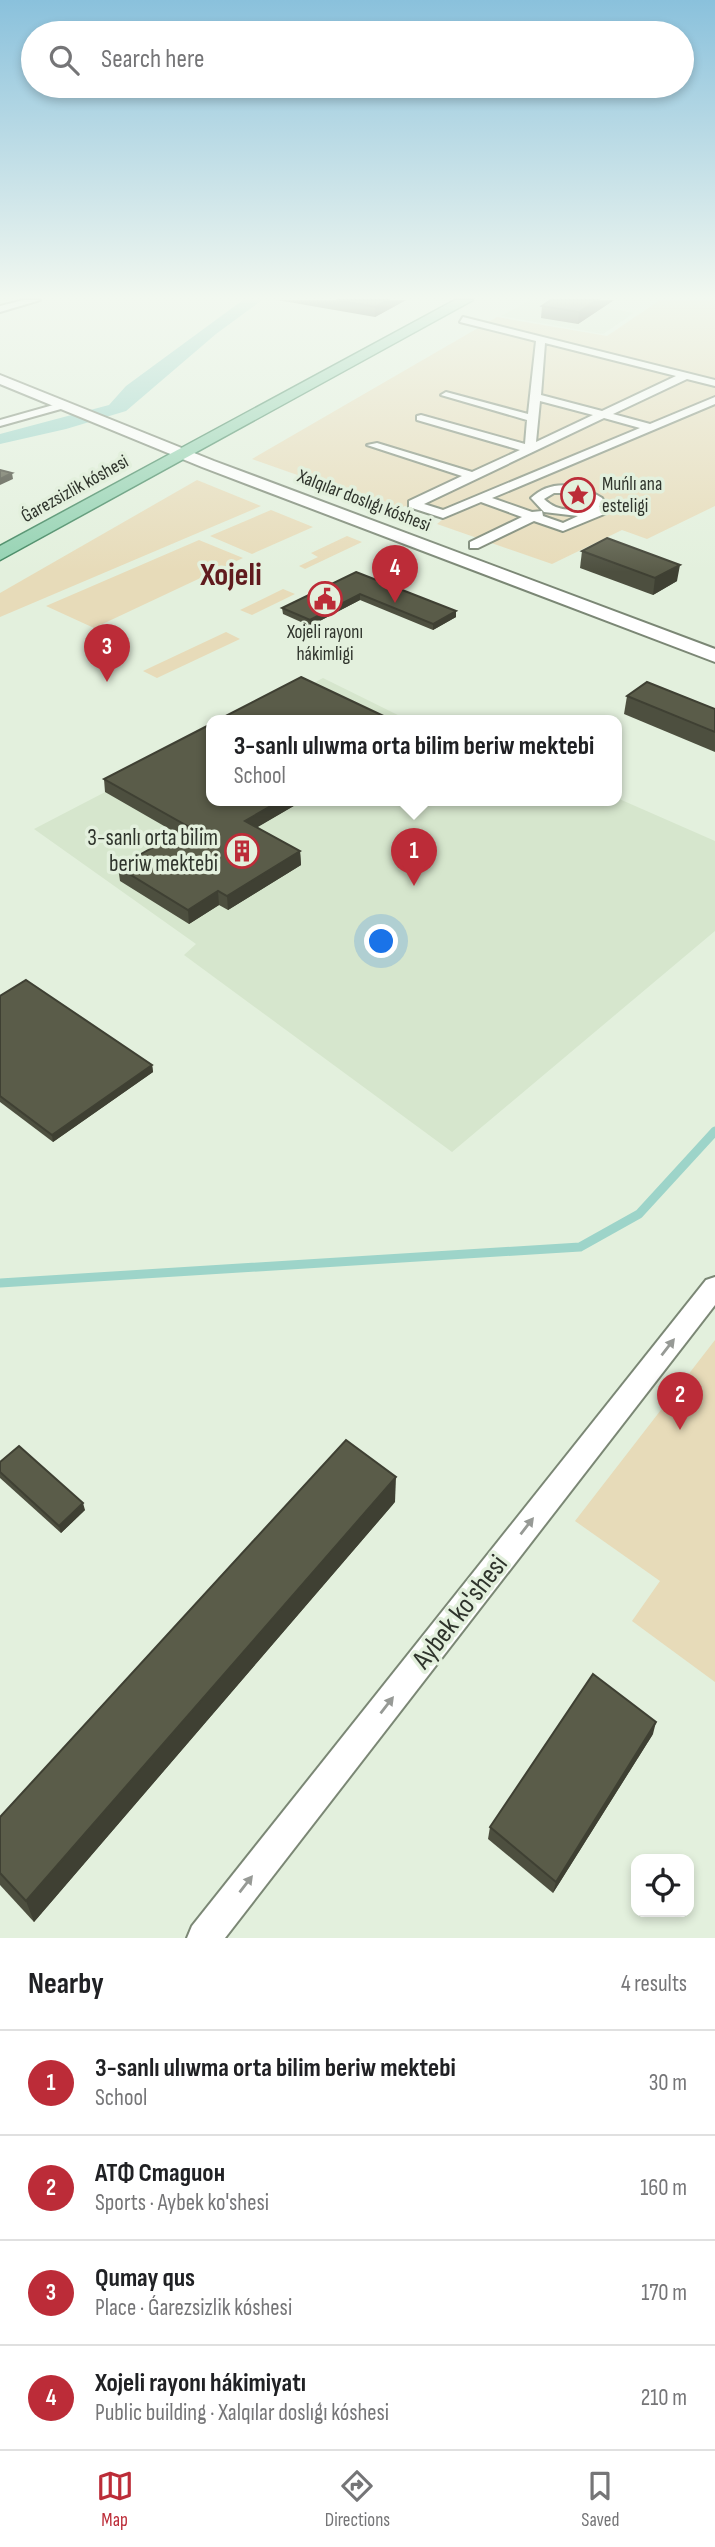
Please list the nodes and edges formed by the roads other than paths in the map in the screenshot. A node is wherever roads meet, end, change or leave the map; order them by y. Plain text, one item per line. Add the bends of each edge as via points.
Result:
1 (28, 390) edge
2 (298, 390) edge
3 (535, 390) edge
4 (654, 390) edge
5 (446, 395) dead end
6 (534, 396) junction
7 (715, 400) edge
8 (70, 408) junction
9 (604, 414) junction
10 (422, 418) dead end
11 (531, 418) junction
12 (0, 423) edge
13 (650, 427) junction
14 (373, 445) dead end
15 (530, 449) junction
16 (182, 453) junction
17 (473, 476) junction
18 (481, 498) junction
19 (427, 509) junction
20 (548, 509) junction
21 (601, 509) junction
22 (414, 516) dead end
23 (474, 545) dead end
24 (0, 554) edge
25 (715, 656) edge
26 (715, 1287) edge
27 (204, 1938) edge

1 - 8 street, Xalqılar doslıǵı kóshesi
2 - 16 main road, Ǵarezsizlik kóshesi
3 - 6 street
4 - 9 street
5 - 11 street
6 - 9 street
6 - 11 street
7 - 13 street
8 - 12 street
8 - 16 street, Xalqılar doslıǵı kóshesi
9 - 13 street
9 - 15 street
10 - 15 street
11 - 15 street
13 - 18 street
14 - 17 street
15 - 17 street
16 - 24 main road, Ǵarezsizlik kóshesi
16 - 25 street, Xalqılar doslıǵı kóshesi
17 - 19 street via 413,504
18 - 19 street via 443,514
18 - 21 street via 563,527
19 - 22 street
20 - 21 street
20 - 21 street via 537,498 562,488 596,497
20 - 23 street
27 -> 26 street, Aybek ko'shesi

